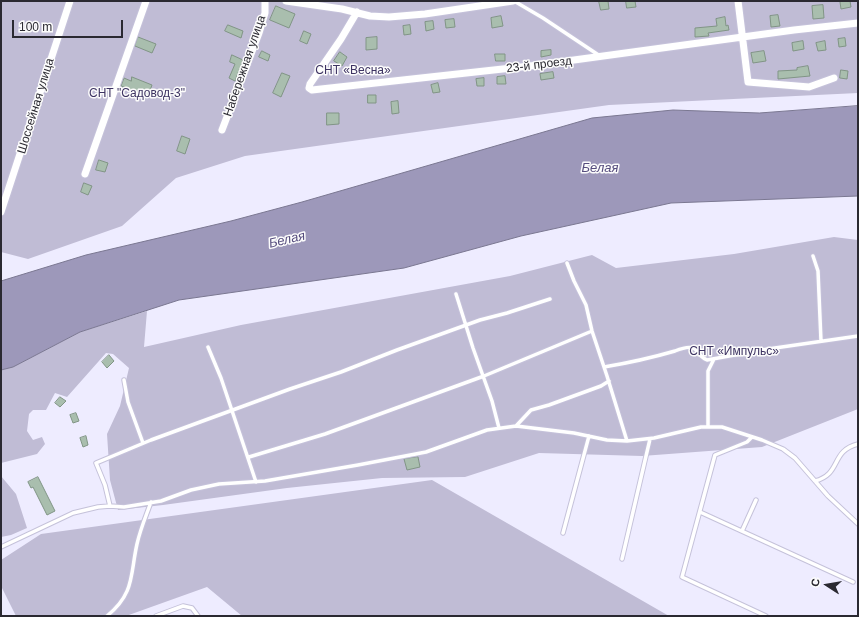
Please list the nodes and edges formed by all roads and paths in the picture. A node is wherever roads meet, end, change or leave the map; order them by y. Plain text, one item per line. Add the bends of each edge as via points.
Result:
1 (70, 1) edge
2 (146, 1) edge
3 (265, 1) edge
4 (286, 1) edge
5 (514, 1) edge
6 (738, 1) edge
7 (488, 3) edge
8 (357, 12) junction
9 (858, 23) edge
10 (743, 37) junction
11 (600, 56) junction
12 (834, 78) dead end
13 (222, 130) dead end
14 (85, 174) dead end
15 (1, 212) edge
16 (813, 256) dead end
17 (567, 263) dead end
18 (456, 294) dead end
19 (550, 299) dead end
20 (467, 325) junction
21 (592, 331) junction
22 (858, 336) edge
23 (821, 342) junction
24 (208, 347) dead end
25 (714, 359) junction
26 (604, 367) junction
27 (484, 376) junction
28 (124, 380) dead end
29 (609, 381) junction
30 (232, 411) junction
31 (516, 426) junction
32 (708, 427) junction
33 (499, 428) junction
34 (589, 436) junction
35 (752, 437) junction
36 (650, 438) junction
37 (627, 441) junction
38 (143, 443) junction
39 (858, 444) edge
40 (249, 457) junction
41 (815, 480) junction
42 (256, 482) junction
43 (756, 500) dead end
44 (151, 502) junction
45 (110, 506) junction
46 (700, 512) junction
47 (858, 524) edge
48 (742, 532) junction
49 (563, 533) dead end
50 (1, 547) edge
51 (622, 559) dead end
52 (853, 582) dead end
53 (107, 616) edge
54 (156, 616) edge
55 (198, 616) edge
56 (766, 616) edge

1 - 15 street, Шоссейная улица
2 - 14 street
3 - 13 street, Набережная улица via 265,13 259,33
4 - 8 street
5 - 7 street
5 - 11 lane
6 - 10 street
7 - 8 street via 425,14 389,17
8 - 11 street, 23-й проезд via 310,84 309,88 312,90
9 - 10 street, 23-й проезд
10 - 11 street, 23-й проезд
10 - 12 street via 748,82 809,87
16 - 23 lane via 818,271
17 - 21 lane via 586,305
18 - 20 lane
19 - 20 lane
20 - 27 lane
20 - 30 lane
21 - 26 lane
21 - 27 lane
22 - 23 lane
23 - 25 lane
24 - 30 lane
25 - 26 lane via 700,357 692,348
25 - 32 lane via 708,371
26 - 29 lane
27 - 33 lane
27 - 40 lane via 325,434
28 - 38 lane via 128,402
29 - 31 lane via 531,410
29 - 37 lane
30 - 38 lane
30 - 40 lane
31 - 33 lane
31 - 34 lane
32 - 35 lane via 722,427
32 - 36 lane
33 - 42 lane via 426,452
34 - 37 lane
34 - 49 lane
35 - 41 lane via 783,449
35 - 46 lane via 747,442 715,455
36 - 37 lane
36 - 51 lane
38 - 45 lane via 96,463
39 - 41 lane via 844,450 826,477
40 - 42 lane
41 - 47 lane
42 - 44 lane via 219,484
43 - 48 lane
44 - 45 lane via 124,507
44 - 53 lane via 137,544 131,581 116,608
45 - 50 lane via 73,514
46 - 48 lane
46 - 56 lane via 682,577
48 - 52 lane
54 - 55 lane via 183,606 192,608

